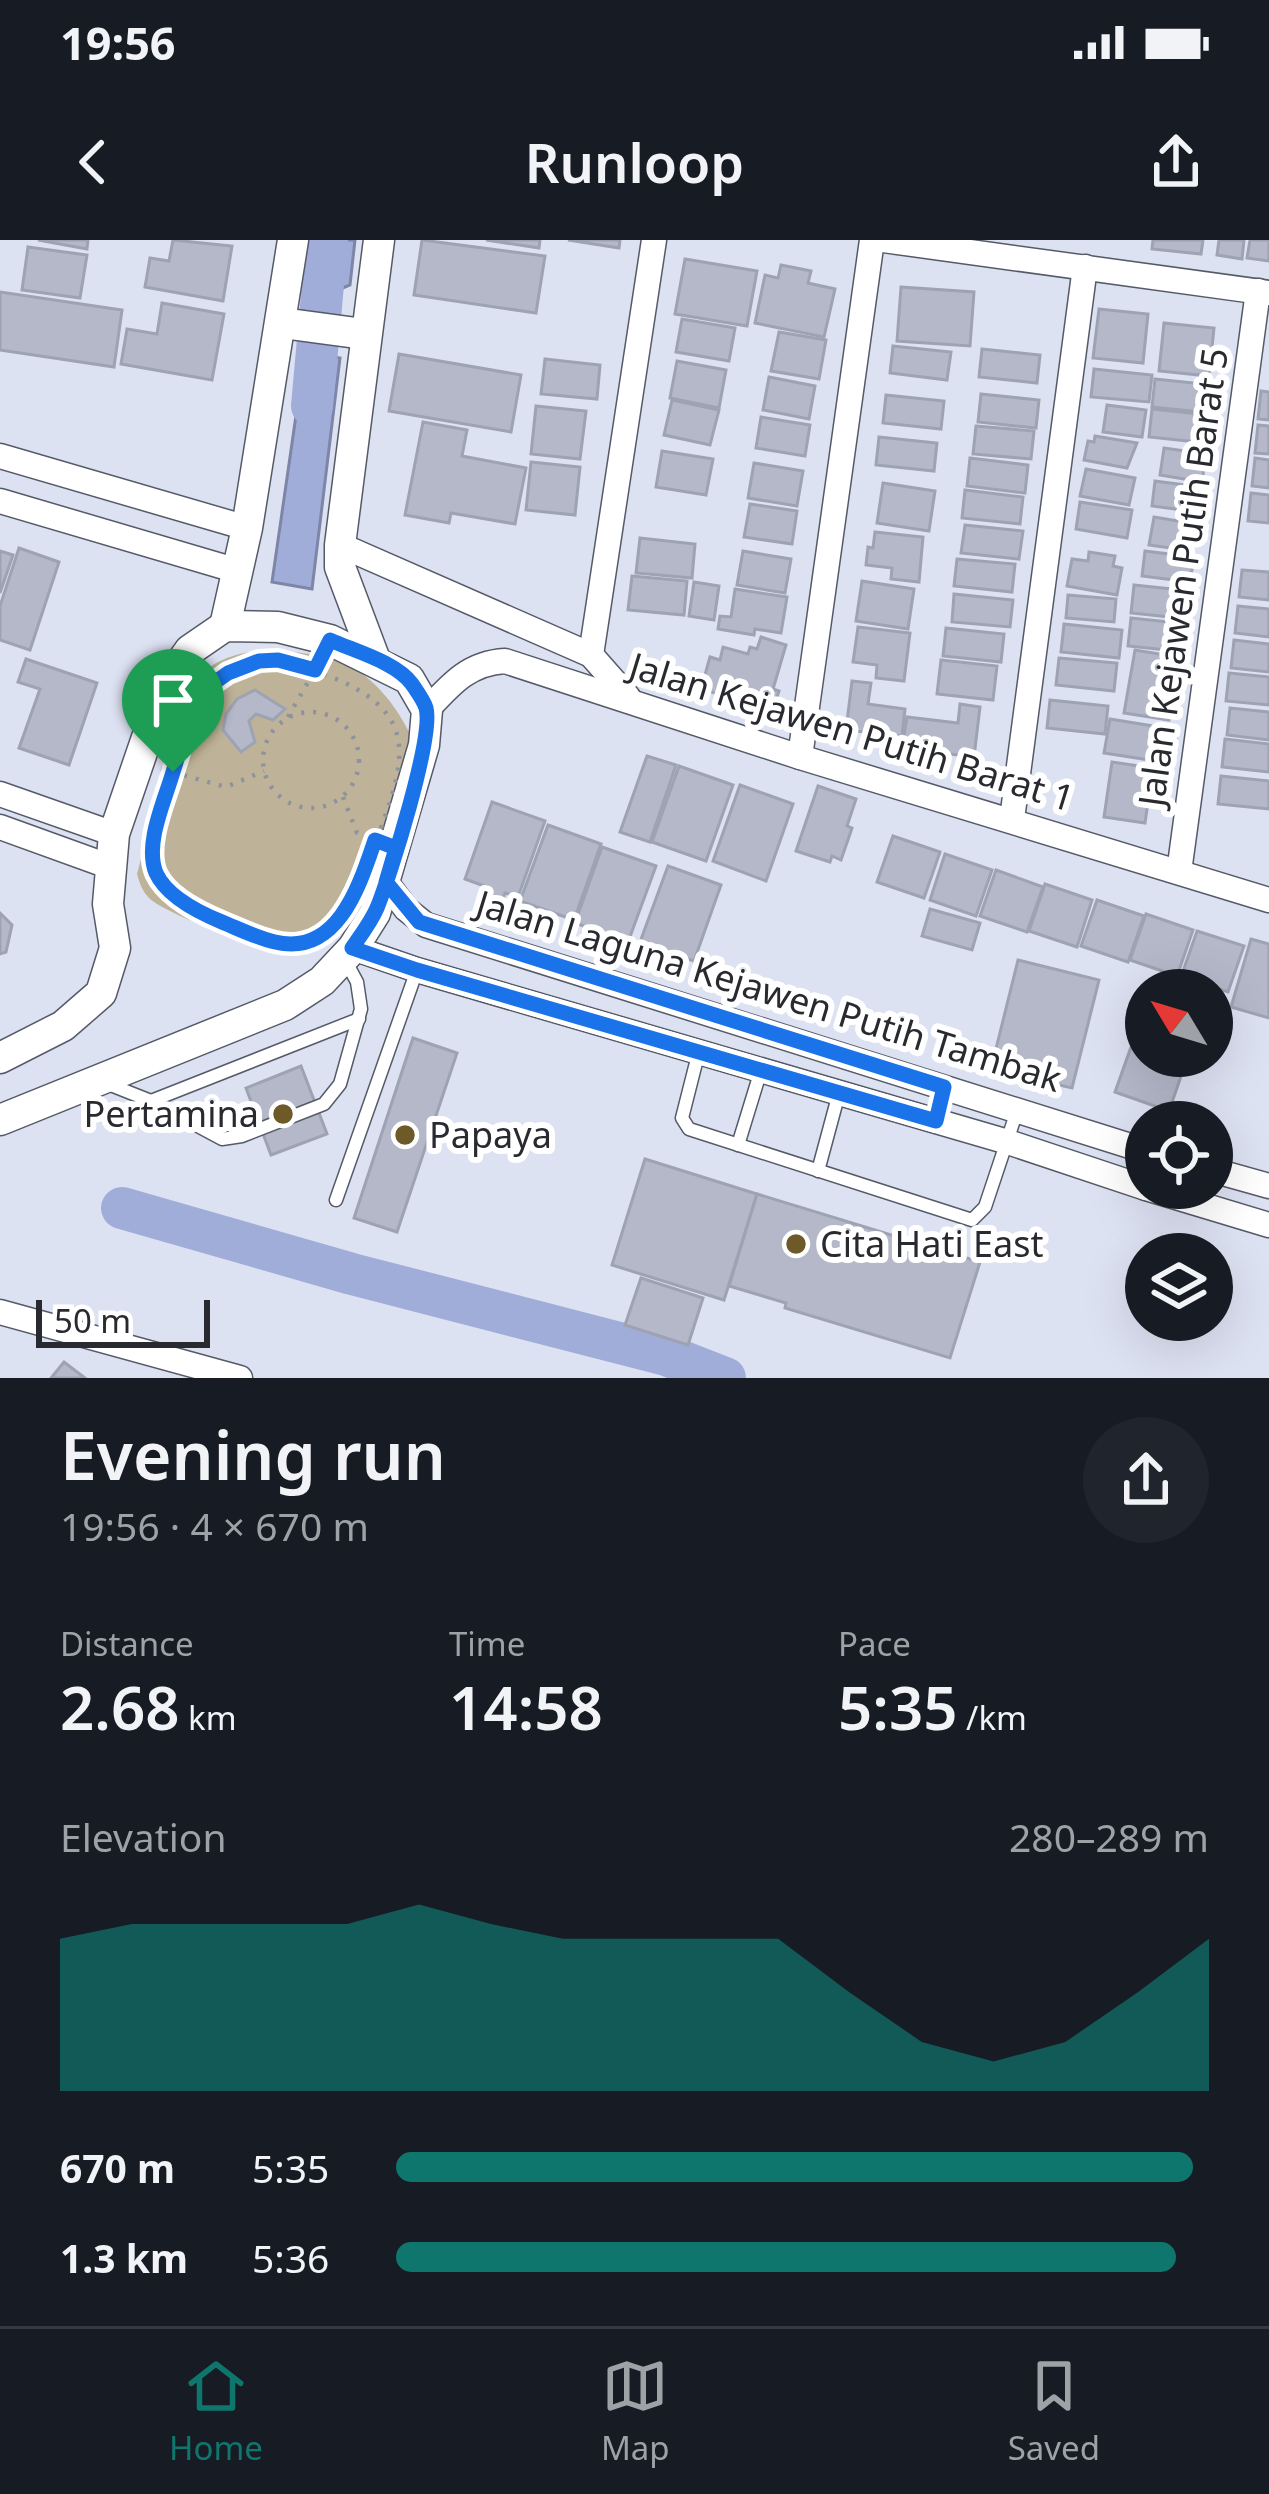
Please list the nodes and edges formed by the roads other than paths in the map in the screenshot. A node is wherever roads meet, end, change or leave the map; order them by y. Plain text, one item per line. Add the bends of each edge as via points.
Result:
1 (293, 240) edge
2 (379, 240) edge
3 (654, 240) edge
4 (872, 240) edge
5 (883, 240) edge
6 (1085, 267) junction
7 (1264, 292) edge
8 (291, 324) junction
9 (354, 332) junction
10 (0, 456) edge
11 (0, 501) edge
12 (248, 528) junction
13 (340, 544) junction
14 (238, 571) junction
15 (225, 626) junction
16 (592, 655) junction
17 (376, 661) junction
18 (634, 703) junction
19 (427, 710) junction
20 (800, 757) junction
21 (0, 794) edge
22 (1012, 819) junction
23 (0, 827) edge
24 (114, 834) junction
25 (108, 866) junction
26 (1179, 872) junction
27 (386, 882) junction
28 (1269, 900) edge
29 (348, 953) junction
30 (417, 970) junction
31 (359, 1019) junction
32 (699, 1052) junction
33 (0, 1058) edge
34 (761, 1070) junction
35 (97, 1080) junction
36 (944, 1087) junction
37 (839, 1093) junction
38 (151, 1101) junction
39 (1017, 1110) junction
40 (0, 1120) edge
41 (936, 1121) junction
42 (1009, 1142) junction
43 (1125, 1144) edge
44 (738, 1145) junction
45 (818, 1171) junction
46 (1233, 1176) edge
47 (1125, 1181) edge
48 (1269, 1186) edge
49 (336, 1200) dead end
50 (1216, 1209) edge
51 (1269, 1225) edge
52 (0, 1312) edge
53 (225, 1376) edge

1 - 8 street
2 - 9 street
3 - 16 street
4 - 20 street
5 - 6 street
6 - 7 street
6 - 22 street
7 - 26 street, Jalan Kejawen Putih Barat 5
8 - 9 street
8 - 12 street
9 - 13 street
10 - 12 street
11 - 14 street
12 - 14 street
13 - 16 street
13 - 17 street via 340,567
14 - 15 street
15 - 17 street via 278,627
15 - 24 street via 190,650 165,685
16 - 18 street
17 - 19 street via 409,679
18 - 19 street, Jalan Kejawen Putih Barat 1 via 506,661 459,675
18 - 20 street, Jalan Kejawen Putih Barat 1
19 - 27 street
20 - 22 street, Jalan Kejawen Putih Barat 1
21 - 24 street
22 - 26 street, Jalan Kejawen Putih Barat 1
23 - 25 street
24 - 25 street
25 - 33 street via 115,948 101,993 63,1026
26 - 28 street, Jalan Kejawen Putih Barat 1
27 - 29 street
27 - 36 street, Jalan Laguna Kejawen Putih Tambak via 426,925
29 - 30 street, Jalan Laguna Kejawen Putih Tambak
29 - 31 lane
29 - 35 street via 285,1005
30 - 32 street, Jalan Laguna Kejawen Putih Tambak
30 - 49 lane
31 - 38 lane
31 - 38 lane via 328,1100 242,1136 214,1136
32 - 34 street, Jalan Laguna Kejawen Putih Tambak
32 - 44 lane via 682,1121
34 - 37 street, Jalan Laguna Kejawen Putih Tambak
34 - 44 lane
35 - 38 lane
35 - 40 street
36 - 39 street, Jalan Laguna Kejawen Putih Tambak
36 - 41 street
37 - 41 street, Jalan Laguna Kejawen Putih Tambak
37 - 45 lane
39 - 42 lane
39 - 43 street, Jalan Laguna Kejawen Putih Tambak
41 - 42 street, Jalan Laguna Kejawen Putih Tambak
42 - 45 lane via 985,1207 972,1220
42 - 47 street, Jalan Laguna Kejawen Putih Tambak
44 - 45 lane
46 - 48 street
50 - 51 street, Jalan Laguna Kejawen Putih Tambak
52 - 53 street

